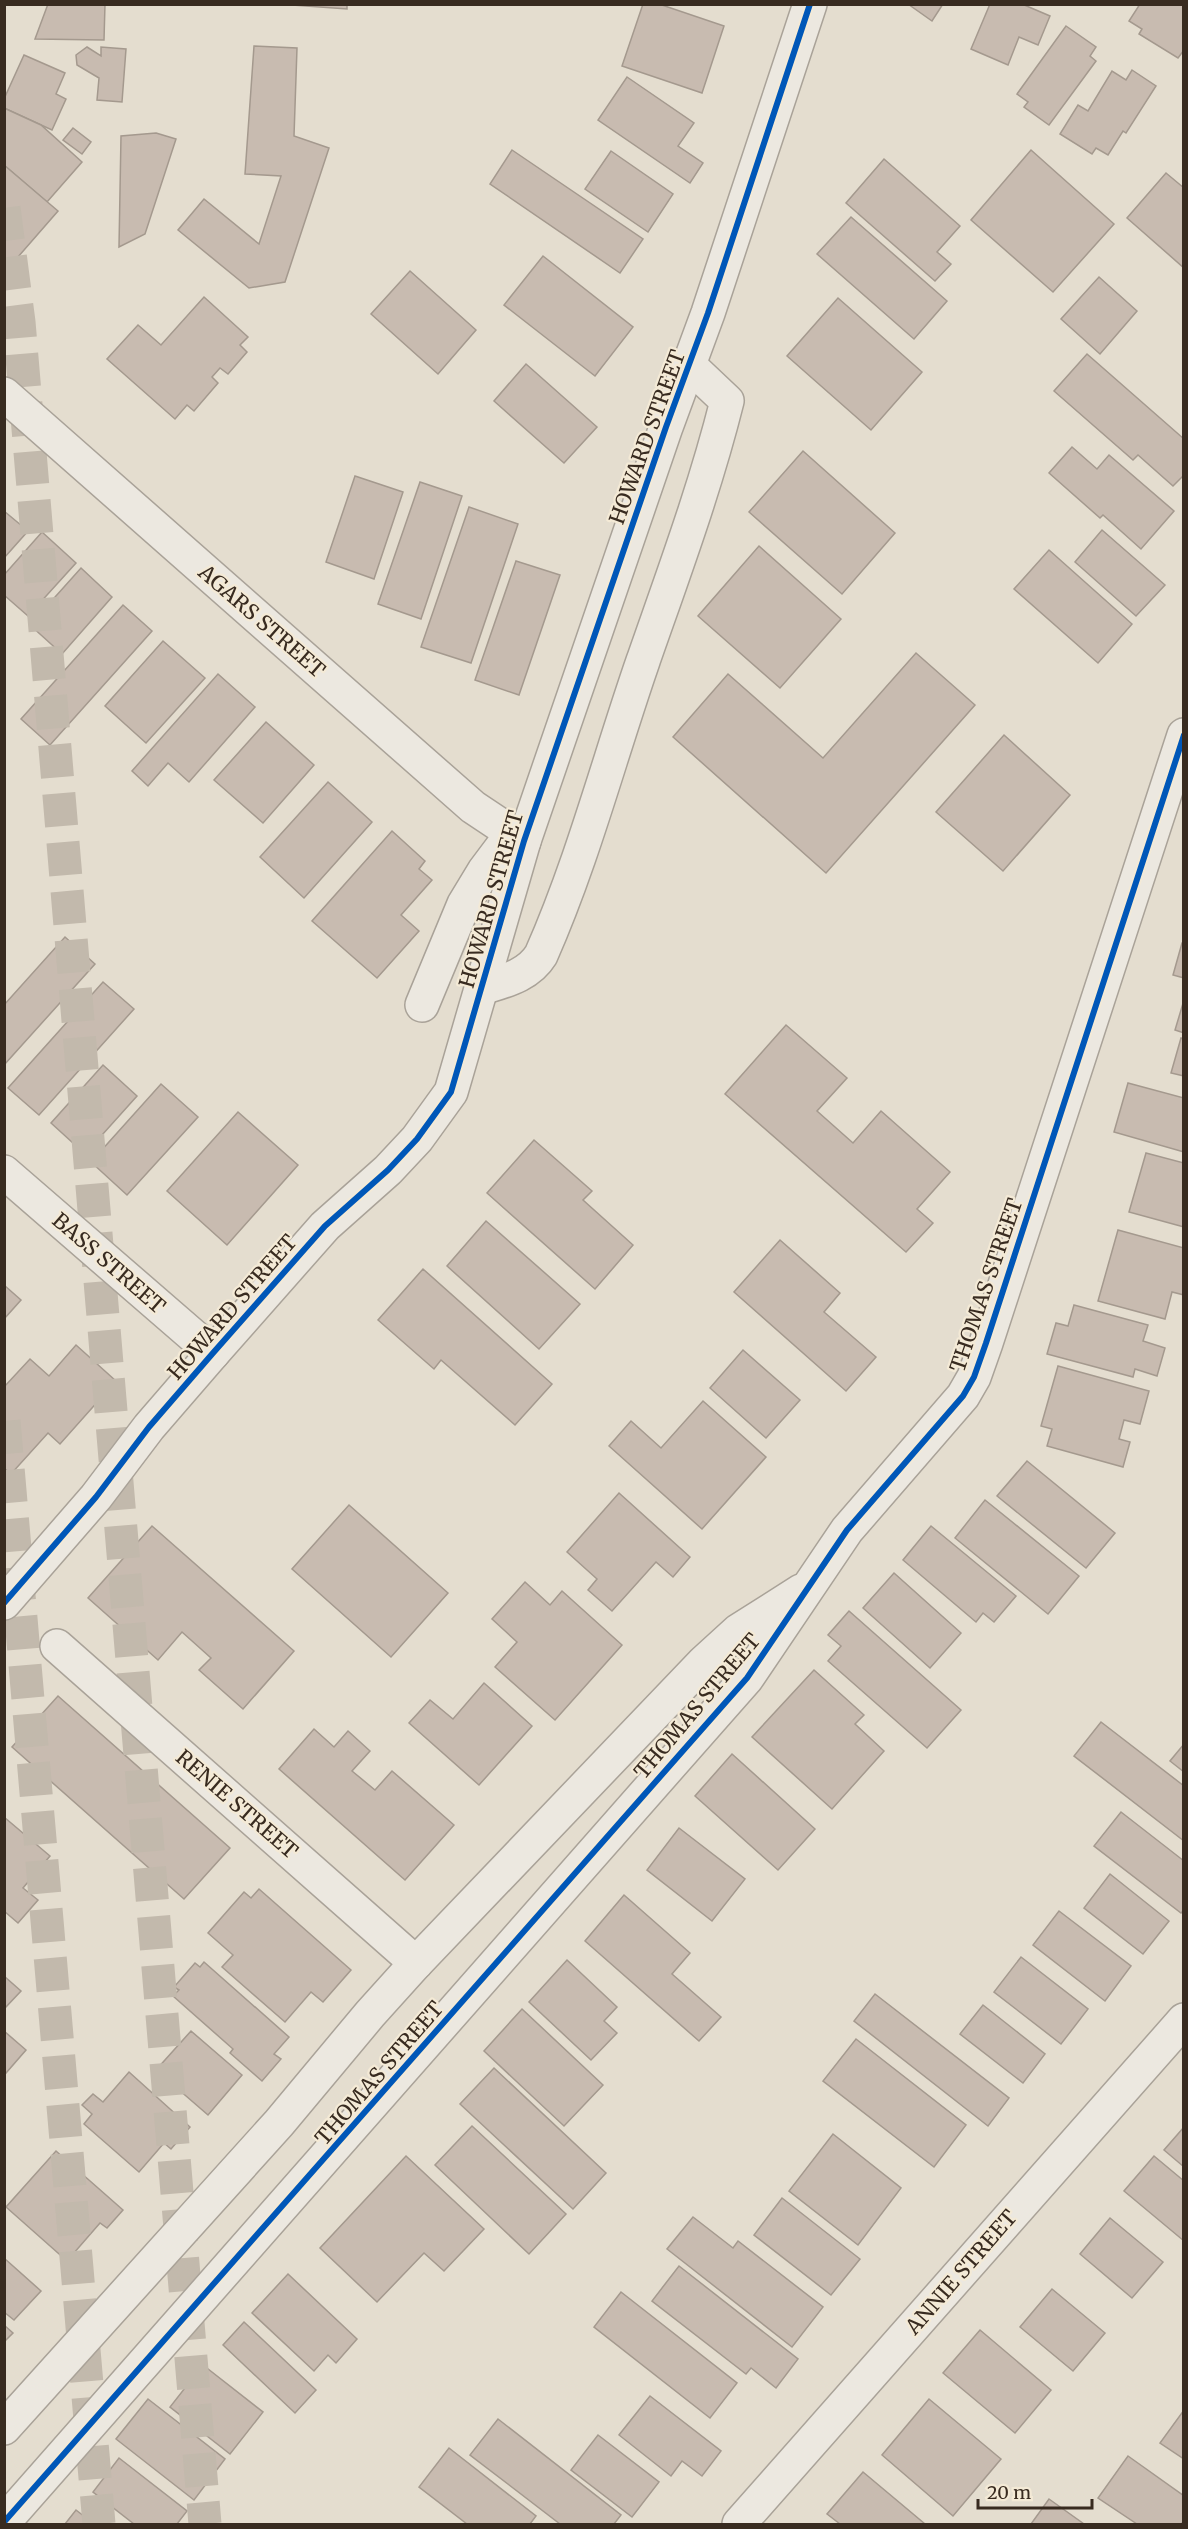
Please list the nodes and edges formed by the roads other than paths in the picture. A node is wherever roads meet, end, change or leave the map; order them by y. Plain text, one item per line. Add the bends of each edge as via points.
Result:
1 (810, 4) edge
2 (690, 366) junction
3 (4, 394) edge
4 (1184, 735) edge
5 (518, 838) junction
6 (482, 988) junction
7 (422, 1005) dead end
8 (4, 1172) edge
9 (213, 1353) junction
10 (807, 1587) junction
11 (4, 1603) edge
12 (57, 1646) dead end
13 (416, 1963) junction
14 (1184, 2020) edge
15 (4, 2428) edge
16 (4, 2522) edge
17 (739, 2524) edge

1 - 2 street, HOWARD STREET
2 - 5 street, HOWARD STREET
2 - 6 street, HOWARD STREET via 727,401 666,599 543,951 522,974
3 - 5 street, AGARS STREET via 472,807
4 - 10 street, THOMAS STREET via 974,1377 963,1395 847,1530
5 - 6 street, HOWARD STREET
5 - 7 street via 484,871 464,904
6 - 9 street, HOWARD STREET via 454,1085 439,1112 403,1154 326,1226
8 - 9 street, BASS STREET
9 - 11 street, HOWARD STREET
10 - 13 street, THOMAS STREET via 738,1631 704,1662
10 - 16 street, THOMAS STREET via 747,1678
12 - 13 street, RENIE STREET
13 - 15 street, THOMAS STREET via 279,2123
14 - 17 street, ANNIE STREET

